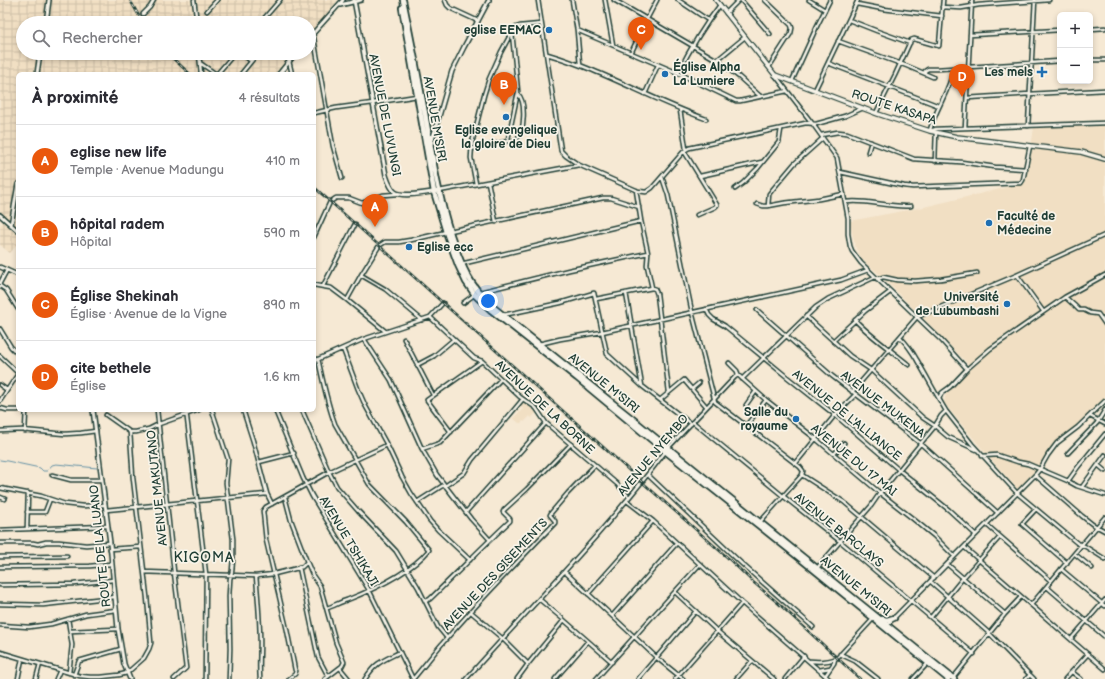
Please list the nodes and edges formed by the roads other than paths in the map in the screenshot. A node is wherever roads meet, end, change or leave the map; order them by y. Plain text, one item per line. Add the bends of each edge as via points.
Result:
1 (49, 0) edge
2 (154, 0) edge
3 (194, 0) edge
4 (216, 0) edge
5 (280, 0) edge
6 (343, 0) edge
7 (361, 0) edge
8 (400, 0) edge
9 (403, 0) edge
10 (445, 0) edge
11 (489, 0) edge
12 (538, 0) edge
13 (572, 0) edge
14 (605, 0) edge
15 (615, 0) edge
16 (657, 0) edge
17 (678, 0) edge
18 (716, 0) edge
19 (740, 0) edge
20 (765, 0) edge
21 (809, 0) edge
22 (830, 0) edge
23 (858, 0) edge
24 (943, 0) edge
25 (972, 0) edge
26 (1035, 0) edge
27 (1049, 0) edge
28 (354, 1) edge
29 (857, 4) junction
30 (720, 5) junction
31 (338, 6) junction
32 (942, 6) junction
33 (972, 6) junction
34 (825, 10) junction
35 (207, 11) dead end
36 (726, 13) junction
37 (143, 14) dead end
38 (47, 16) edge
39 (196, 16) edge
40 (266, 16) edge
41 (942, 16) junction
42 (647, 19) junction
43 (708, 20) junction
44 (848, 20) junction
45 (478, 21) junction
46 (541, 24) junction
47 (1105, 28) edge
48 (1093, 29) edge
49 (316, 30) edge
50 (577, 30) junction
51 (1057, 30) edge
52 (512, 32) junction
53 (1033, 32) junction
54 (770, 34) dead end
55 (970, 35) junction
56 (745, 38) junction
57 (838, 41) junction
58 (910, 43) junction
59 (613, 45) junction
60 (692, 46) junction
61 (316, 51) edge
62 (631, 53) junction
63 (547, 54) junction
64 (39, 60) edge
65 (200, 60) edge
66 (229, 60) edge
67 (717, 60) junction
68 (1093, 60) edge
69 (1105, 60) edge
70 (251, 61) edge
71 (289, 61) joint
72 (828, 62) junction
73 (1057, 62) edge
74 (200, 63) junction
75 (901, 63) junction
76 (1032, 63) junction
77 (580, 65) junction
78 (658, 65) junction
79 (769, 67) junction
80 (968, 67) junction
81 (954, 68) junction
82 (37, 72) edge
83 (201, 72) edge
84 (214, 72) edge
85 (219, 72) edge
86 (243, 72) edge
87 (281, 72) edge
88 (292, 72) edge
89 (678, 73) junction
90 (925, 73) junction
91 (775, 75) junction
92 (933, 77) dead end
93 (792, 81) junction
94 (890, 86) junction
95 (815, 90) junction
96 (1105, 90) edge
97 (787, 91) junction
98 (518, 94) junction
99 (645, 94) junction
100 (1029, 94) junction
101 (417, 96) junction
102 (760, 96) junction
103 (967, 98) junction
104 (373, 103) junction
105 (939, 106) junction
106 (863, 108) junction
107 (326, 110) junction
108 (680, 110) junction
109 (316, 112) edge
110 (876, 113) junction
111 (706, 119) dead end
112 (812, 123) junction
113 (1105, 123) edge
114 (1028, 126) junction
115 (965, 128) junction
116 (781, 129) junction
117 (930, 131) junction
118 (936, 132) junction
119 (821, 135) junction
120 (823, 138) junction
121 (508, 140) junction
122 (871, 142) junction
123 (1030, 145) junction
124 (428, 149) junction
125 (471, 149) junction
126 (685, 150) junction
127 (868, 152) dead end
128 (1105, 159) edge
129 (935, 161) junction
130 (762, 162) junction
131 (579, 165) junction
132 (1026, 169) junction
133 (840, 172) junction
134 (662, 176) junction
135 (700, 176) junction
136 (342, 178) dead end
137 (488, 182) junction
138 (476, 184) junction
139 (636, 190) junction
140 (734, 190) dead end
141 (436, 191) junction
142 (397, 194) junction
143 (844, 194) junction
144 (16, 196) edge
145 (846, 202) junction
146 (757, 204) dead end
147 (768, 206) junction
148 (911, 206) dead end
149 (639, 207) junction
150 (0, 215) edge
151 (697, 215) dead end
152 (641, 221) junction
153 (496, 222) junction
154 (355, 224) dead end
155 (11, 225) junction
156 (16, 229) edge
157 (448, 232) junction
158 (316, 233) edge
159 (1105, 235) edge
160 (648, 252) junction
161 (461, 264) junction
162 (0, 267) edge
163 (6, 270) junction
164 (868, 270) junction
165 (977, 273) dead end
166 (16, 274) edge
167 (361, 275) junction
168 (1017, 275) junction
169 (1105, 275) edge
170 (876, 278) junction
171 (0, 284) edge
172 (316, 286) edge
173 (324, 286) junction
174 (652, 288) junction
175 (626, 292) junction
176 (890, 292) junction
177 (477, 294) junction
178 (1065, 297) junction
179 (596, 299) junction
180 (347, 300) junction
181 (443, 303) dead end
182 (463, 303) dead end
183 (16, 306) edge
184 (492, 309) junction
185 (706, 309) junction
186 (757, 310) dead end
187 (1043, 311) junction
188 (692, 312) junction
189 (503, 315) junction
190 (806, 316) junction
191 (430, 317) junction
192 (917, 317) junction
193 (660, 318) junction
194 (422, 320) junction
195 (855, 320) junction
196 (1105, 324) edge
197 (631, 325) junction
198 (0, 329) edge
199 (386, 331) junction
200 (602, 332) junction
201 (786, 335) junction
202 (900, 337) junction
203 (364, 339) junction
204 (404, 339) dead end
205 (454, 339) junction
206 (833, 341) junction
207 (539, 344) junction
208 (889, 348) junction
209 (343, 349) junction
210 (16, 352) edge
211 (0, 356) edge
212 (763, 357) junction
213 (318, 359) joint
214 (482, 361) junction
215 (729, 363) dead end
216 (417, 365) junction
217 (910, 365) dead end
218 (966, 369) junction
219 (871, 370) junction
220 (16, 372) edge
221 (738, 375) junction
222 (16, 377) edge
223 (501, 379) junction
224 (742, 379) junction
225 (699, 383) dead end
226 (0, 385) edge
227 (642, 386) junction
228 (692, 389) junction
229 (7, 390) junction
230 (756, 391) junction
231 (669, 392) junction
232 (852, 392) junction
233 (856, 394) junction
234 (433, 395) junction
235 (714, 398) junction
236 (523, 399) junction
237 (660, 400) junction
238 (766, 400) junction
239 (939, 400) junction
240 (0, 401) edge
241 (1105, 401) edge
242 (746, 405) dead end
243 (706, 406) junction
244 (0, 408) edge
245 (16, 410) edge
246 (1105, 410) edge
247 (946, 411) junction
248 (26, 412) edge
249 (93, 412) edge
250 (158, 412) edge
251 (194, 412) edge
252 (213, 412) edge
253 (244, 412) edge
254 (276, 412) edge
255 (303, 412) edge
256 (106, 415) dead end
257 (186, 415) junction
258 (835, 415) junction
259 (1090, 416) junction
260 (1099, 421) junction
261 (546, 423) junction
262 (692, 423) junction
263 (159, 424) junction
264 (1105, 424) edge
265 (746, 426) junction
266 (935, 426) junction
267 (0, 431) edge
268 (26, 431) junction
269 (96, 431) junction
270 (130, 432) junction
271 (451, 432) junction
272 (1105, 434) edge
273 (816, 439) junction
274 (844, 443) dead end
275 (920, 443) junction
276 (571, 444) junction
277 (387, 446) junction
278 (422, 449) junction
279 (667, 450) junction
280 (977, 450) junction
281 (294, 453) junction
282 (1068, 453) dead end
283 (834, 454) junction
284 (1105, 455) edge
285 (982, 456) junction
286 (355, 460) junction
287 (259, 462) junction
288 (796, 463) junction
289 (595, 465) junction
290 (1098, 465) junction
291 (1040, 469) junction
292 (899, 470) junction
293 (1105, 471) edge
294 (329, 472) junction
295 (52, 475) dead end
296 (648, 475) junction
297 (802, 475) junction
298 (1035, 475) junction
299 (102, 480) junction
300 (1068, 481) junction
301 (306, 484) junction
302 (445, 486) junction
303 (1082, 487) junction
304 (0, 488) edge
305 (28, 493) junction
306 (880, 493) junction
307 (1018, 493) junction
308 (267, 494) junction
309 (1105, 495) edge
310 (783, 496) junction
311 (0, 497) edge
312 (285, 497) junction
313 (629, 497) junction
314 (228, 498) junction
315 (5, 499) dead end
316 (50, 499) junction
317 (198, 501) junction
318 (627, 501) junction
319 (417, 502) junction
320 (167, 504) junction
321 (272, 504) junction
322 (105, 505) junction
323 (137, 507) junction
324 (1036, 509) junction
325 (106, 510) junction
326 (27, 512) junction
327 (466, 512) junction
328 (998, 512) junction
329 (862, 517) junction
330 (1105, 517) edge
331 (653, 521) junction
332 (760, 522) junction
333 (987, 525) junction
334 (107, 526) junction
335 (1098, 526) junction
336 (27, 528) junction
337 (0, 530) edge
338 (1105, 531) edge
339 (976, 535) junction
340 (1000, 537) junction
341 (490, 540) junction
342 (840, 542) junction
343 (0, 543) edge
344 (110, 543) junction
345 (677, 543) junction
346 (1082, 546) junction
347 (141, 547) junction
348 (964, 547) junction
349 (110, 549) junction
350 (1075, 554) junction
351 (67, 556) dead end
352 (954, 556) junction
353 (0, 557) edge
354 (1105, 559) edge
355 (470, 560) junction
356 (980, 561) junction
357 (307, 562) junction
358 (1067, 563) junction
359 (111, 564) junction
360 (700, 564) junction
361 (947, 564) junction
362 (0, 567) edge
363 (299, 567) junction
364 (1092, 568) dead end
365 (408, 569) junction
366 (1061, 569) junction
367 (818, 570) junction
368 (144, 572) junction
369 (174, 572) junction
370 (564, 572) junction
371 (206, 574) junction
372 (274, 574) junction
373 (231, 575) junction
374 (256, 576) junction
375 (934, 578) junction
376 (964, 578) junction
377 (113, 580) junction
378 (930, 581) junction
379 (1051, 581) junction
380 (0, 585) edge
381 (1047, 587) junction
382 (369, 590) junction
383 (675, 592) junction
384 (588, 594) junction
385 (115, 597) junction
386 (948, 597) junction
387 (1021, 597) junction
388 (539, 599) junction
389 (1105, 600) edge
390 (426, 601) junction
391 (911, 601) junction
392 (742, 603) junction
393 (0, 604) edge
394 (1102, 604) junction
395 (1031, 605) junction
396 (1105, 606) edge
397 (327, 608) junction
398 (116, 610) junction
399 (696, 611) junction
400 (471, 612) junction
401 (1005, 614) junction
402 (612, 616) junction
403 (931, 617) junction
404 (873, 618) junction
405 (68, 619) junction
406 (880, 619) junction
407 (893, 619) junction
408 (564, 620) junction
409 (1086, 621) junction
410 (0, 625) edge
411 (886, 626) junction
412 (813, 627) dead end
413 (118, 629) junction
414 (894, 630) junction
415 (70, 631) junction
416 (717, 631) junction
417 (990, 634) junction
418 (635, 636) junction
419 (1105, 637) edge
420 (448, 638) junction
421 (502, 639) junction
422 (1071, 639) junction
423 (588, 641) junction
424 (121, 649) junction
425 (0, 652) edge
426 (400, 652) junction
427 (840, 654) junction
428 (974, 654) junction
429 (1088, 654) junction
430 (804, 656) junction
431 (657, 658) junction
432 (22, 659) junction
433 (835, 659) junction
434 (752, 661) junction
435 (809, 661) junction
436 (612, 662) junction
437 (928, 663) junction
438 (40, 664) junction
439 (528, 664) junction
440 (340, 668) junction
441 (830, 668) junction
442 (1105, 669) edge
443 (60, 670) junction
444 (819, 670) junction
445 (1072, 672) junction
446 (69, 673) junction
447 (127, 673) junction
448 (74, 675) junction
449 (678, 675) junction
450 (1030, 675) junction
451 (328, 676) junction
452 (825, 676) junction
453 (83, 678) edge
454 (102, 678) edge
455 (18, 679) edge
456 (36, 679) edge
457 (56, 679) edge
458 (130, 679) edge
459 (174, 679) edge
460 (205, 679) edge
461 (228, 679) edge
462 (260, 679) edge
463 (289, 679) edge
464 (325, 679) edge
465 (350, 679) edge
466 (365, 679) edge
467 (413, 679) edge
468 (466, 679) edge
469 (517, 679) edge
470 (555, 679) edge
471 (596, 679) edge
472 (638, 679) edge
473 (675, 679) edge
474 (683, 679) edge
475 (736, 679) edge
476 (774, 679) edge
477 (786, 679) edge
478 (829, 679) edge
479 (878, 679) edge
480 (913, 679) edge
481 (948, 679) edge
482 (954, 679) edge
483 (1026, 679) edge
484 (1034, 679) edge
485 (1066, 679) edge
486 (1081, 679) edge

1 - 38 street
2 - 37 street
3 - 39 street
4 - 35 street
5 - 40 street
6 - 31 street
7 - 28 street
8 - 101 highway, AVENUE M'SIRI
9 - 124 highway, AVENUE M'SIRI
10 - 45 street via 450,8
11 - 45 street
12 - 46 street
13 - 50 street
14 - 59 street
15 - 42 street
16 - 42 street
17 - 43 street
18 - 30 main road
19 - 36 street
19 - 54 street
20 - 79 street via 792,28
21 - 34 street
22 - 34 street
23 - 29 street
24 - 32 street
25 - 33 street
26 - 27 street
26 - 33 street
26 - 53 street
28 - 31 street
28 - 104 street, AVENUE DE LUVUNGI
29 - 41 street
29 - 44 street
30 - 36 main road
30 - 43 street
31 - 49 street
32 - 33 street
32 - 41 street
33 - 55 street
34 - 93 street
36 - 56 main road
41 - 58 street via 939,46 914,39
42 - 60 street
42 - 62 street
43 - 60 street
44 - 57 street
44 - 58 street
45 - 124 street via 452,71
46 - 52 street via 516,27
46 - 63 street
47 - 48 street
50 - 59 street
50 - 77 street
51 - 53 street
52 - 98 street
52 - 125 street via 489,79
53 - 55 street
53 - 76 street
55 - 80 street
56 - 67 street
56 - 79 main road
57 - 72 street
57 - 75 street
58 - 75 street
59 - 62 street
60 - 67 street
60 - 89 street
61 - 107 street
62 - 78 street
63 - 77 street
63 - 131 street via 561,149
64 - 82 street
65 - 74 street
66 - 85 street
67 - 102 street
68 - 69 street
70 - 86 street
71 - 87 street
71 - 88 street
72 - 94 street
72 - 95 street
73 - 76 street
74 - 83 street
74 - 84 street
75 - 90 street
75 - 94 street
76 - 80 street
76 - 100 street
77 - 99 street
78 - 89 street
78 - 99 street
79 - 91 main road
80 - 81 street
80 - 103 street
81 - 90 street via 928,69
81 - 105 street via 951,82
89 - 102 street via 736,101
90 - 92 street
91 - 93 main road, ROUTE KASAPA
91 - 97 street
93 - 95 main road, ROUTE KASAPA
94 - 105 street
94 - 110 street
95 - 106 main road, ROUTE KASAPA
96 - 100 street
97 - 102 street
97 - 112 street
98 - 121 street
98 - 121 street via 523,106 524,122 518,137
99 - 108 street
100 - 103 street
100 - 114 street
101 - 104 street
101 - 124 highway, AVENUE M'SIRI
103 - 115 street
104 - 107 street
104 - 142 street, AVENUE DE LUVUNGI via 386,176
105 - 117 street
106 - 110 main road, ROUTE KASAPA
106 - 112 street via 845,116
107 - 109 street
107 - 136 street
108 - 111 street
108 - 126 street
110 - 117 main road, ROUTE KASAPA
112 - 116 street
112 - 119 street
113 - 114 street
114 - 115 street
115 - 117 street
116 - 126 street
116 - 130 street via 779,142
117 - 118 main road, ROUTE KASAPA
118 - 123 main road, ROUTE KASAPA
118 - 129 street
119 - 120 street
119 - 122 street via 842,132
120 - 133 street via 837,158
120 - 147 street via 781,179 769,194
121 - 125 street
122 - 127 street
122 - 129 street via 914,159
123 - 128 main road, ROUTE KASAPA via 1081,152
123 - 132 street
124 - 141 highway, AVENUE M'SIRI
125 - 138 street
126 - 134 street
126 - 135 street
129 - 132 street
130 - 135 street
130 - 140 street
131 - 137 street
131 - 139 street
132 - 133 street via 1021,183 920,187
133 - 143 street
134 - 139 street via 648,191
134 - 188 street
135 - 151 street via 717,205
137 - 138 street
137 - 153 street
138 - 141 street
139 - 149 street
141 - 142 street, AVENUE DE LUVUNGI
141 - 157 highway, AVENUE M'SIRI
142 - 158 street via 383,195 362,203 349,198 334,198
143 - 145 street
143 - 147 street
144 - 155 street
145 - 148 street
145 - 164 street via 851,250
146 - 147 street
149 - 152 street
149 - 153 street via 603,198
150 - 155 street
152 - 160 street
152 - 161 street
153 - 157 street
154 - 173 street
155 - 156 street
157 - 161 highway, AVENUE M'SIRI
157 - 167 street via 384,243 379,246
157 - 177 highway, AVENUE M'SIRI via 462,274
159 - 168 street
160 - 174 street via 647,265
160 - 177 street
161 - 177 highway, AVENUE M'SIRI
162 - 163 street
163 - 166 street
163 - 171 street
164 - 170 street
164 - 185 street via 841,280
165 - 170 street via 914,281
167 - 180 street
167 - 194 street via 385,289
168 - 187 street
168 - 192 street
169 - 178 street
170 - 176 street
170 - 190 street via 824,301
171 - 183 street
172 - 173 street
173 - 180 street
174 - 175 street
174 - 193 street via 656,292
175 - 179 street
175 - 197 street
176 - 192 street
176 - 195 street
177 - 182 street
177 - 184 highway, AVENUE M'SIRI
178 - 187 street
178 - 196 street via 1079,310 1098,314
179 - 189 street via 593,293
179 - 200 street, AVENUE BARCLAYS
180 - 199 street
181 - 191 street
184 - 189 highway, AVENUE M'SIRI
184 - 279 highway, AVENUE M'SIRI
185 - 188 street
185 - 212 street, AVENUE DE L'ALLIANCE via 711,317
186 - 201 street, AVENUE MUKENA
187 - 218 street
188 - 193 street
188 - 235 street
189 - 207 highway, AVENUE M'SIRI
190 - 201 street
190 - 206 street
191 - 194 street
191 - 205 street, AVENUE DE LA BORNE
192 - 202 street
192 - 218 street
193 - 197 street
193 - 231 street
194 - 199 street
195 - 206 street
195 - 208 street via 866,332
197 - 200 street
197 - 227 street
198 - 210 street
199 - 203 street
200 - 207 street
200 - 227 street, AVENUE BARCLAYS via 607,354
201 - 212 street
201 - 232 street, AVENUE MUKENA
202 - 208 street
202 - 239 street via 908,345
203 - 209 street
203 - 278 street via 391,380
204 - 216 street
205 - 214 street, AVENUE DE LA BORNE via 474,358
205 - 216 street via 434,356
206 - 219 street
207 - 279 highway, AVENUE M'SIRI
208 - 217 street
208 - 219 street
209 - 213 street
209 - 277 street via 365,405
211 - 220 street
212 - 224 street
212 - 258 street, AVENUE DE L'ALLIANCE
213 - 286 street via 335,424
214 - 223 street, AVENUE DE LA BORNE
214 - 234 street
215 - 221 street
216 - 234 street
218 - 239 street via 941,394
219 - 232 street
219 - 266 street via 909,406
221 - 224 street
221 - 235 street, AVENUE NYEMBO
222 - 229 street
223 - 236 street, AVENUE DE LA BORNE
223 - 271 street
224 - 230 street, AVENUE DU 17 MAI
225 - 228 street
226 - 229 street
227 - 237 street, AVENUE BARCLAYS
228 - 231 street via 684,380
228 - 243 street
229 - 240 street
230 - 238 street, AVENUE DU 17 MAI
230 - 242 street
231 - 237 street
232 - 233 street, AVENUE MUKENA
233 - 258 street
233 - 275 street, AVENUE MUKENA
234 - 271 street via 428,401
235 - 243 street, AVENUE NYEMBO
235 - 265 street via 717,404
236 - 261 street, AVENUE DE LA BORNE via 536,408
236 - 302 street via 464,473
237 - 262 street, AVENUE BARCLAYS
238 - 265 street
238 - 273 street, AVENUE DU 17 MAI
239 - 247 street
241 - 259 street
243 - 262 street, AVENUE NYEMBO
244 - 245 street
246 - 260 street
247 - 266 street
247 - 280 street
248 - 268 street
249 - 269 street, ROUTE DE LA LUANO
250 - 263 street, AVENUE MAKUTANO
251 - 257 street
252 - 314 street via 228,456
253 - 287 street
254 - 281 street, AVENUE TSHIKAJI
255 - 294 street
256 - 270 street
257 - 263 street
257 - 317 street
258 - 273 street
258 - 292 street, AVENUE DE L'ALLIANCE
259 - 260 street
259 - 291 street via 1056,444
260 - 264 street
260 - 282 street
261 - 276 street, AVENUE DE LA BORNE
261 - 327 street
262 - 279 street, AVENUE NYEMBO
262 - 310 street, AVENUE BARCLAYS
263 - 270 street via 145,430
263 - 320 street, AVENUE MAKUTANO
265 - 288 street
266 - 275 street
266 - 280 street via 948,437
267 - 268 street
268 - 269 street via 64,434
269 - 299 street, ROUTE DE LA LUANO
270 - 323 street
271 - 278 street via 440,443
272 - 300 street
273 - 283 street, AVENUE DU 17 MAI
273 - 288 street
274 - 283 street
275 - 292 street
275 - 328 street, AVENUE MUKENA
276 - 289 street, AVENUE DE LA BORNE
276 - 341 street via 504,509 503,512 510,521
277 - 286 street
277 - 319 street
278 - 302 street
279 - 296 street, AVENUE NYEMBO
279 - 332 highway, AVENUE M'SIRI
279 - 367 highway, AVENUE M'SIRI
280 - 285 street
281 - 287 street
281 - 301 street, AVENUE TSHIKAJI
283 - 306 street, AVENUE DU 17 MAI
284 - 290 street
285 - 291 street via 998,455
285 - 307 street
286 - 294 street
286 - 365 street via 373,489 429,550
287 - 308 street
288 - 297 street via 803,469
289 - 313 street, AVENUE DE LA BORNE
289 - 400 street, AVENUE DES GISEMENTS via 551,513 555,523
290 - 293 street
290 - 303 street
291 - 298 street
291 - 300 street
292 - 306 street
292 - 339 street, AVENUE DE L'ALLIANCE
294 - 301 street
294 - 365 street via 339,491 396,551
295 - 299 street via 71,480
296 - 313 street, AVENUE NYEMBO
296 - 412 street
297 - 310 street
297 - 329 street
298 - 307 street
298 - 335 street via 1082,516
299 - 322 street, ROUTE DE LA LUANO
300 - 303 street
301 - 312 street
301 - 382 street, AVENUE TSHIKAJI
302 - 319 street
302 - 327 street
303 - 309 street
304 - 305 street
305 - 316 street
305 - 326 street
306 - 329 street
306 - 352 street, AVENUE DU 17 MAI
307 - 324 street
307 - 328 street
308 - 314 street
308 - 321 street
310 - 332 street
310 - 342 street, AVENUE BARCLAYS
311 - 315 street
312 - 321 street
312 - 357 street
313 - 318 street, AVENUE NYEMBO
314 - 317 street
314 - 373 street via 233,548
316 - 322 street via 78,505
316 - 326 street via 45,512
317 - 320 street
317 - 371 street
318 - 331 street
318 - 370 street, AVENUE NYEMBO
319 - 355 street via 438,530
320 - 323 street
320 - 369 street, AVENUE MAKUTANO
321 - 372 street via 263,512
322 - 325 street, ROUTE DE LA LUANO
323 - 325 street
323 - 347 street
324 - 346 street
324 - 358 street via 1022,524
325 - 334 street, ROUTE DE LA LUANO
326 - 336 street
327 - 341 street
328 - 333 street
329 - 342 street
329 - 375 street
330 - 335 street
331 - 345 street
331 - 384 street
332 - 367 highway, AVENUE M'SIRI
333 - 339 street
333 - 340 street
334 - 336 street
334 - 344 street, ROUTE DE LA LUANO
335 - 338 street
335 - 346 street
336 - 337 street
339 - 348 street
340 - 356 street
340 - 379 street
341 - 355 street
342 - 367 street
342 - 391 street, AVENUE BARCLAYS
343 - 344 street
344 - 349 street, ROUTE DE LA LUANO
345 - 360 street
345 - 402 street
346 - 350 street
346 - 354 street
347 - 349 street
347 - 368 street
348 - 352 street
348 - 356 street
349 - 359 street, ROUTE DE LA LUANO
350 - 358 street
350 - 364 street
351 - 353 street
352 - 361 street
355 - 390 street
356 - 376 street
356 - 387 street
357 - 363 street
357 - 397 street via 320,586
358 - 366 street
359 - 362 street
359 - 377 street, ROUTE DE LA LUANO
360 - 383 street
360 - 392 street
361 - 375 street
361 - 376 street
363 - 372 street
363 - 451 street via 318,657
365 - 382 street
365 - 390 street
366 - 379 street
366 - 394 street
367 - 404 highway, AVENUE M'SIRI
367 - 406 highway, AVENUE M'SIRI
368 - 369 street
368 - 447 street via 151,645 144,658
369 - 371 street
369 - 459 street, AVENUE MAKUTANO via 186,668
370 - 384 street
370 - 388 street, AVENUE NYEMBO
371 - 373 street
371 - 460 street
372 - 374 street
372 - 463 street via 295,670
373 - 374 street
373 - 461 street
374 - 462 street via 260,625
375 - 378 street
376 - 386 street
376 - 401 street
377 - 380 street via 74,584
377 - 385 street, ROUTE DE LA LUANO
378 - 386 street
378 - 391 street
379 - 381 street
381 - 395 street
381 - 409 street
382 - 397 street
382 - 426 street, AVENUE TSHIKAJI
383 - 399 street
383 - 418 street
384 - 402 street
385 - 393 street via 43,605
385 - 398 street, ROUTE DE LA LUANO
386 - 403 street
386 - 417 street
387 - 395 street
387 - 401 street
388 - 408 street
388 - 421 street, AVENUE NYEMBO
389 - 394 street
390 - 420 street via 438,627
391 - 403 street, AVENUE BARCLAYS
391 - 407 street
392 - 416 street
392 - 430 street
394 - 396 street
394 - 409 street
395 - 422 street
397 - 440 street via 344,662
398 - 405 street
398 - 413 street, ROUTE DE LA LUANO
399 - 416 street
399 - 431 street
400 - 420 street, AVENUE DES GISEMENTS
400 - 421 street
401 - 417 street
402 - 418 street
403 - 428 street, AVENUE BARCLAYS
404 - 411 highway, AVENUE M'SIRI
404 - 427 street
405 - 410 street via 29,627
405 - 415 street
406 - 407 highway
406 - 411 highway, AVENUE M'SIRI
407 - 411 street
407 - 414 highway
408 - 423 street
408 - 439 street
409 - 419 street
409 - 422 street
411 - 414 highway, AVENUE M'SIRI
411 - 437 highway, AVENUE M'SIRI
413 - 415 street
413 - 424 street, ROUTE DE LA LUANO
414 - 482 highway, AVENUE M'SIRI
415 - 446 street via 72,648
416 - 434 street
416 - 449 street
417 - 428 street
417 - 450 street
418 - 431 street
418 - 436 street
420 - 467 street, AVENUE DES GISEMENTS
421 - 439 street
421 - 468 street, AVENUE NYEMBO
422 - 429 street
423 - 436 street
423 - 470 street
424 - 447 street, ROUTE DE LA LUANO
424 - 448 street via 79,661
425 - 432 street
426 - 466 street via 374,666
426 - 467 street, AVENUE TSHIKAJI
427 - 433 street
427 - 479 street via 855,661
428 - 482 street
429 - 442 street
429 - 445 street
430 - 435 street
430 - 477 street
431 - 449 street
431 - 472 street
432 - 438 street
432 - 455 street
433 - 435 street
433 - 441 street
434 - 475 street
434 - 476 street
435 - 444 street
436 - 471 street
437 - 480 street
437 - 481 highway, AVENUE M'SIRI
438 - 443 street
438 - 456 street
439 - 469 street
440 - 451 street
440 - 465 street
441 - 444 street
441 - 452 street
443 - 446 street
443 - 457 street
444 - 452 street
445 - 485 street
445 - 486 street
446 - 448 street
447 - 454 street
447 - 458 street, ROUTE DE LA LUANO
448 - 453 street
449 - 473 street
449 - 474 street
450 - 483 street
450 - 484 street
451 - 464 street
452 - 478 street
453 - 454 street

